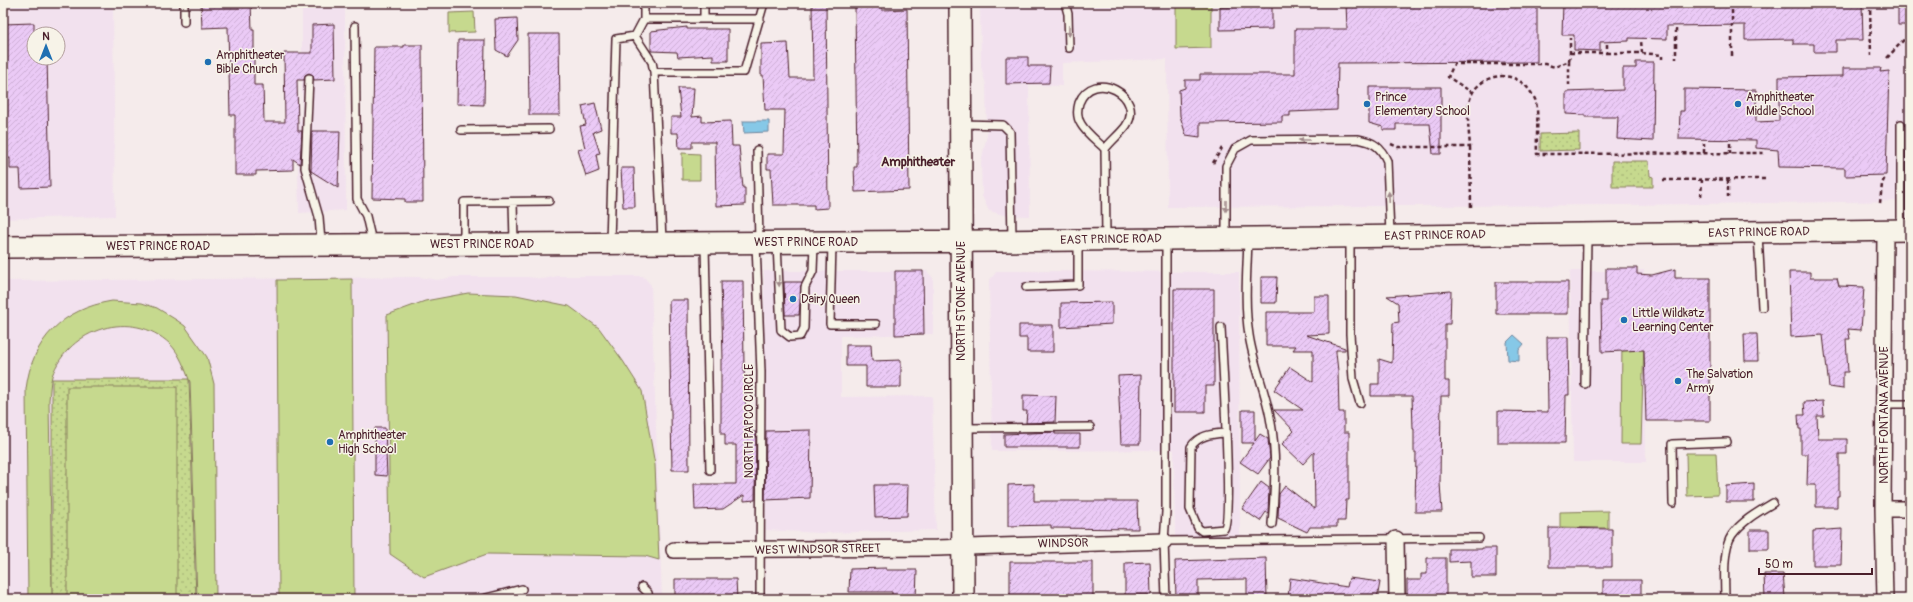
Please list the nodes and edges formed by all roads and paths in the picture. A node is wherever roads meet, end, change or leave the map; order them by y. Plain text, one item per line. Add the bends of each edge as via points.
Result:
1 (184, 3) edge
2 (644, 3) edge
3 (704, 3) edge
4 (764, 3) edge
5 (960, 3) edge
6 (1065, 3) edge
7 (1732, 3) edge
8 (1870, 3) edge
9 (644, 19) junction
10 (704, 19) junction
11 (760, 19) junction
12 (184, 22) dead end
13 (355, 26) dead end
14 (1676, 29) dead end
15 (1910, 33) edge
16 (635, 36) junction
17 (1570, 38) dead end
18 (1641, 40) dead end
19 (1607, 43) dead end
20 (1069, 48) dead end
21 (1570, 53) junction
22 (1607, 53) junction
23 (1642, 53) junction
24 (1871, 58) dead end
25 (1887, 58) dead end
26 (1662, 59) dead end
27 (1676, 59) dead end
28 (1732, 59) dead end
29 (1568, 61) junction
30 (654, 72) junction
31 (309, 78) dead end
32 (1569, 85) dead end
33 (1473, 93) junction
34 (960, 124) junction
35 (1901, 124) dead end
36 (549, 129) dead end
37 (461, 130) dead end
38 (1387, 140) dead end
39 (1730, 143) dead end
40 (1704, 144) dead end
41 (1224, 146) dead end
42 (1470, 147) junction
43 (1105, 148) junction
44 (757, 150) dead end
45 (1704, 153) junction
46 (1730, 153) junction
47 (1766, 153) dead end
48 (1213, 163) dead end
49 (1885, 177) dead end
50 (1663, 180) dead end
51 (1702, 180) junction
52 (1728, 180) junction
53 (1766, 180) dead end
54 (1701, 197) dead end
55 (1728, 197) dead end
56 (549, 201) dead end
57 (513, 202) junction
58 (1880, 203) dead end
59 (1471, 207) dead end
60 (1899, 230) edge
61 (1758, 232) junction
62 (1586, 234) junction
63 (1390, 236) junction
64 (1350, 237) junction
65 (1226, 238) junction
66 (1248, 238) junction
67 (1106, 239) junction
68 (1166, 239) junction
69 (1078, 240) junction
70 (960, 241) junction
71 (1012, 241) junction
72 (705, 242) junction
73 (764, 242) junction
74 (823, 242) junction
75 (610, 243) junction
76 (663, 243) junction
77 (372, 244) junction
78 (464, 244) junction
79 (514, 244) junction
80 (322, 245) junction
81 (3, 248) edge
82 (1026, 287) dead end
83 (1762, 307) dead end
84 (876, 324) dead end
85 (1221, 327) dead end
86 (1585, 384) dead end
87 (1360, 403) dead end
88 (1884, 404) junction
89 (1910, 404) edge
90 (1090, 427) dead end
91 (962, 428) junction
92 (1225, 433) junction
93 (1727, 442) dead end
94 (710, 470) dead end
95 (1673, 503) dead end
96 (1773, 503) dead end
97 (1883, 509) junction
98 (1910, 509) edge
99 (1272, 524) dead end
100 (1479, 538) dead end
101 (1396, 539) junction
102 (1164, 541) junction
103 (962, 546) junction
104 (760, 549) junction
105 (674, 550) dead end
106 (642, 587) dead end
107 (522, 589) dead end
108 (482, 599) edge
109 (649, 599) edge
110 (760, 599) edge
111 (963, 599) edge
112 (1166, 599) edge
113 (1397, 599) edge
114 (1726, 599) edge
115 (1885, 599) edge

1 - 12 lane
2 - 9 lane
3 - 10 lane
4 - 11 lane
5 - 34 main road, NORTH STONE AVENUE
6 -> 20 lane via 1068,14
7 - 28 path
8 - 24 path
9 - 10 lane
9 - 16 lane
10 - 11 lane
11 - 30 lane via 744,72
13 - 77 lane via 357,199 366,216
14 - 27 path
15 - 25 path
16 - 30 lane via 652,62
16 - 75 lane via 616,38
17 - 21 path
18 - 23 path
19 - 22 path
21 - 22 path
21 - 29 path
22 - 23 path
23 - 26 path via 1662,55
29 - 32 path
29 - 33 path via 1555,67 1545,64 1454,64 1448,76
30 - 76 lane
31 - 80 lane via 305,168 319,217
33 - 42 path via 1469,112
33 - 45 path via 1488,79 1505,75 1524,83 1536,101 1537,154
34 - 70 main road, NORTH STONE AVENUE
34 - 71 lane via 1003,125 1010,132
35 - 60 lane
36 - 37 lane
38 - 42 path via 1398,147
39 - 46 path
40 - 45 path
41 - 48 path
42 - 59 path
43 - 43 lane via 1126,126 1130,112 1122,94 1104,86 1085,94 1078,112 1081,125
43 - 67 lane
44 - 73 lane
45 - 46 path
46 - 47 path
49 - 58 path
50 - 51 path
51 - 52 path
51 - 54 path
52 - 53 path
52 - 55 path
56 - 57 lane
57 - 78 lane via 464,202
57 - 79 lane
60 - 61 main road, EAST PRINCE ROAD
60 - 88 street, NORTH FONTANA AVENUE
61 - 62 main road, EAST PRINCE ROAD
61 - 83 lane
62 - 63 main road, EAST PRINCE ROAD
62 - 86 lane
63 - 64 main road, EAST PRINCE ROAD
63 -> 65 lane via 1387,161 1375,143 1358,140 1251,140 1235,149 1226,166
64 - 66 main road, EAST PRINCE ROAD
64 - 87 lane via 1350,334 1353,379
65 - 66 main road, EAST PRINCE ROAD
65 - 68 main road, EAST PRINCE ROAD
66 - 99 lane via 1246,310 1249,336 1274,443
67 - 68 main road, EAST PRINCE ROAD
67 - 69 main road, EAST PRINCE ROAD
68 - 102 lane
69 - 71 main road, EAST PRINCE ROAD
69 - 82 lane via 1078,285
70 - 71 main road, EAST PRINCE ROAD
70 - 74 main road, WEST PRINCE ROAD
70 - 91 main road, NORTH STONE AVENUE
72 - 73 main road, WEST PRINCE ROAD
72 - 76 main road, WEST PRINCE ROAD
72 - 94 lane
73 - 74 main road, WEST PRINCE ROAD
73 -> 74 lane via 781,330 790,337 800,336 804,328 805,287
73 - 104 lane, NORTH PAPCO CIRCLE via 760,372
74 - 84 lane via 830,324
75 - 76 main road, WEST PRINCE ROAD
75 - 79 main road, WEST PRINCE ROAD
77 - 78 main road, WEST PRINCE ROAD
77 - 80 main road, WEST PRINCE ROAD
78 - 79 main road, WEST PRINCE ROAD
80 - 81 main road, WEST PRINCE ROAD
85 - 92 lane
88 - 89 lane
88 - 97 street, NORTH FONTANA AVENUE
90 - 91 lane
91 - 103 main road, NORTH STONE AVENUE
92 - 92 lane via 1226,526 1224,529 1202,530 1198,528 1190,509 1191,447 1194,441 1211,434
93 - 95 lane via 1672,444
96 - 114 lane via 1745,521 1730,537 1727,548
97 - 98 street
97 - 115 street, NORTH FONTANA AVENUE
100 - 101 lane
101 - 102 lane
101 - 113 street
102 - 103 street, WINDSOR
102 - 112 lane
103 - 104 street, WEST WINDSOR STREET
103 - 111 main road, NORTH STONE AVENUE
104 - 105 street, WEST WINDSOR STREET
104 - 110 lane, NORTH PAPCO CIRCLE
106 - 109 lane
107 - 108 lane

